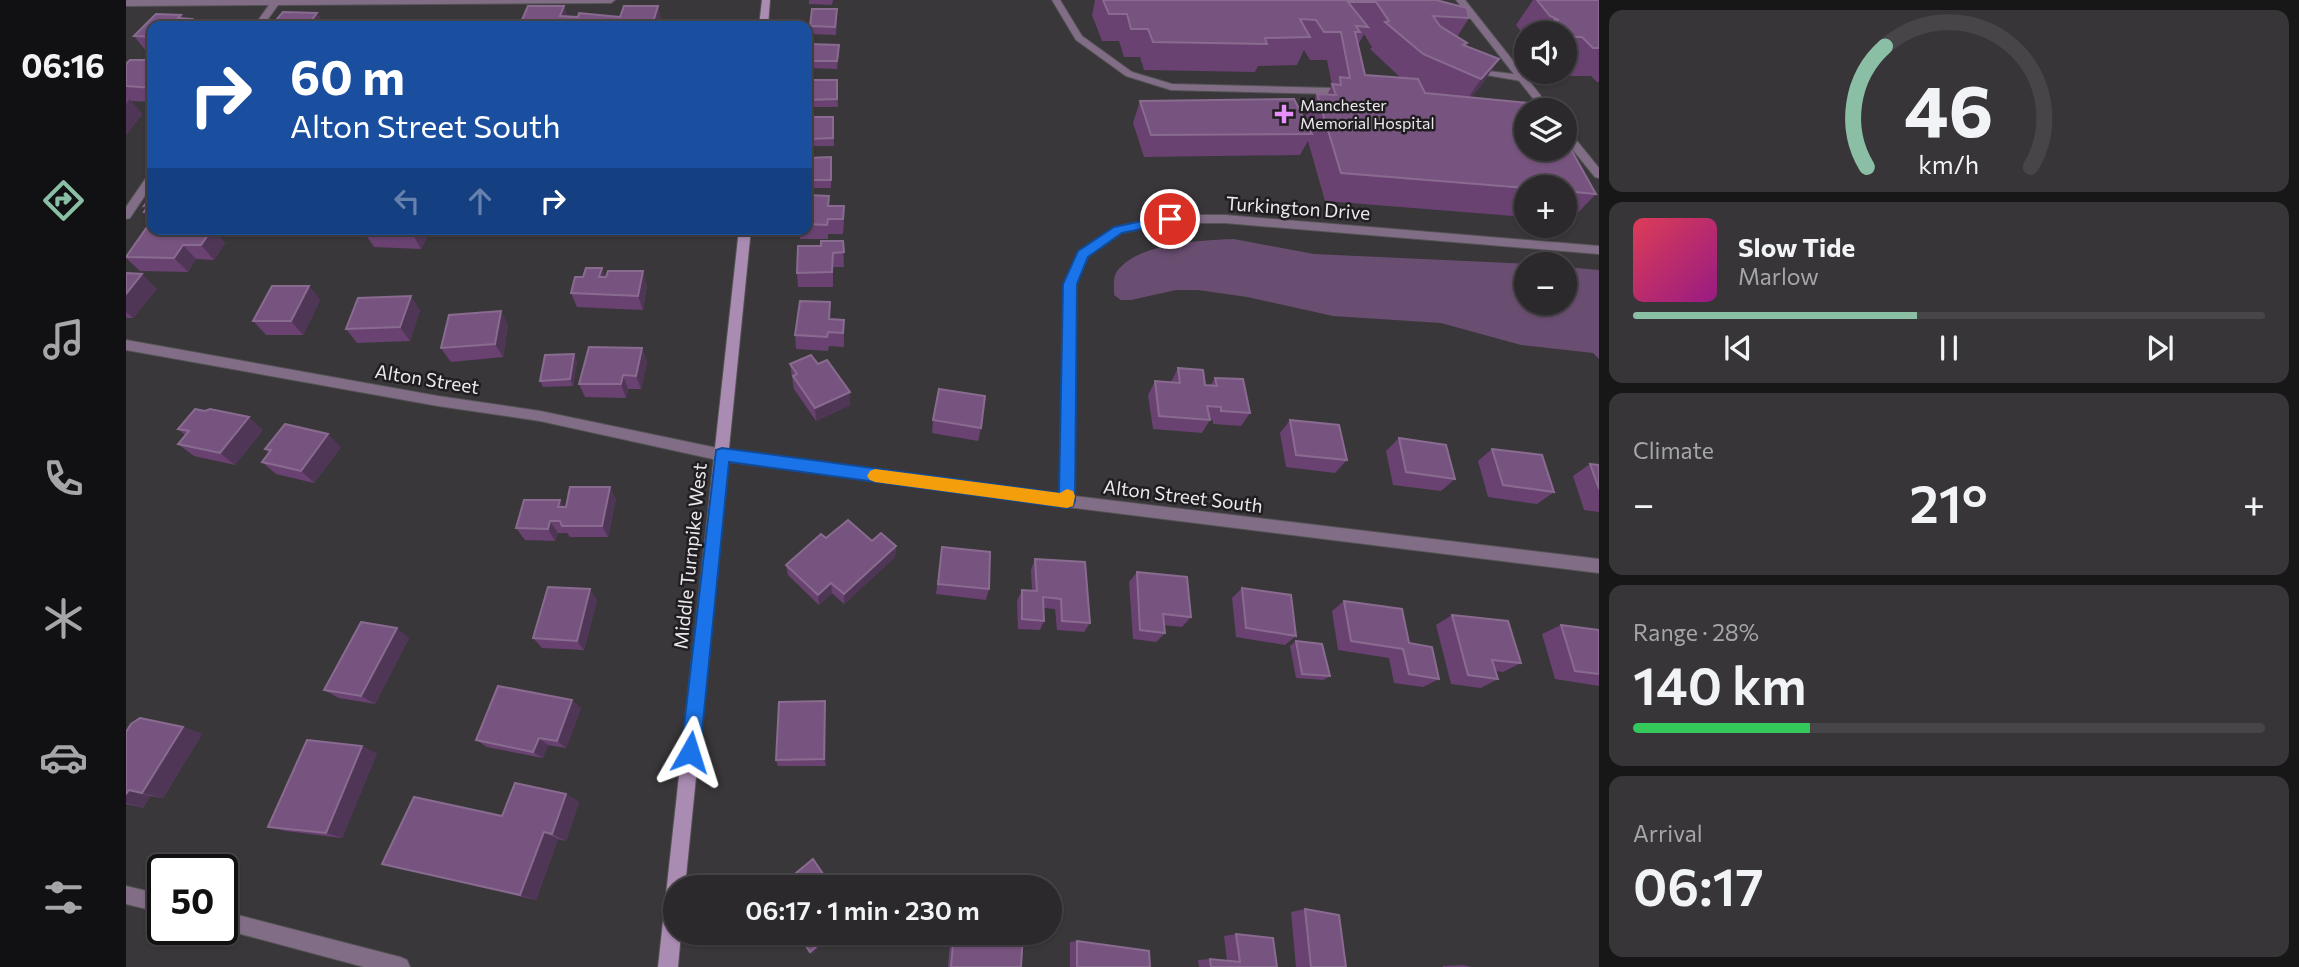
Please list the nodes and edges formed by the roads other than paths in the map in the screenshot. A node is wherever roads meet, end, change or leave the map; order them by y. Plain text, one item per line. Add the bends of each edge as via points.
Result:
1 (611, 0) edge
2 (766, 0) edge
3 (1056, 0) edge
4 (1460, 0) edge
5 (276, 1) edge
6 (126, 3) edge
7 (1474, 17) junction
8 (1461, 19) edge
9 (262, 21) edge
10 (764, 21) edge
11 (1469, 69) edge
12 (1514, 69) edge
13 (1514, 77) edge
14 (1526, 84) edge
15 (1333, 91) edge
16 (1537, 98) edge
17 (1577, 148) edge
18 (1599, 175) edge
19 (147, 184) edge
20 (126, 215) edge
21 (745, 235) edge
22 (1599, 250) edge
23 (126, 345) edge
24 (722, 455) junction
25 (1067, 501) junction
26 (1599, 566) edge
27 (677, 875) edge
28 (126, 895) edge
29 (147, 901) edge
30 (238, 924) edge
31 (670, 945) edge
32 (400, 967) edge
33 (668, 967) edge

1 - 5 street
2 - 10 main road
3 - 15 lane via 1079,38 1129,74 1171,87
4 - 7 street
5 - 6 street
5 - 9 street
7 - 8 lane
7 - 12 street
11 - 13 lane
14 - 16 street
17 - 18 street
19 - 20 street
21 - 24 main road, Middle Turnpike West
22 - 25 street, Turkington Drive via 1225,219 1170,219 1119,230 1083,254 1070,284
23 - 24 street, Alton Street via 540,416
24 - 25 street, Alton Street South
24 - 27 main road, Middle Turnpike West
25 - 26 street, Alton Street South
28 - 29 street
30 - 32 street
31 - 33 main road

